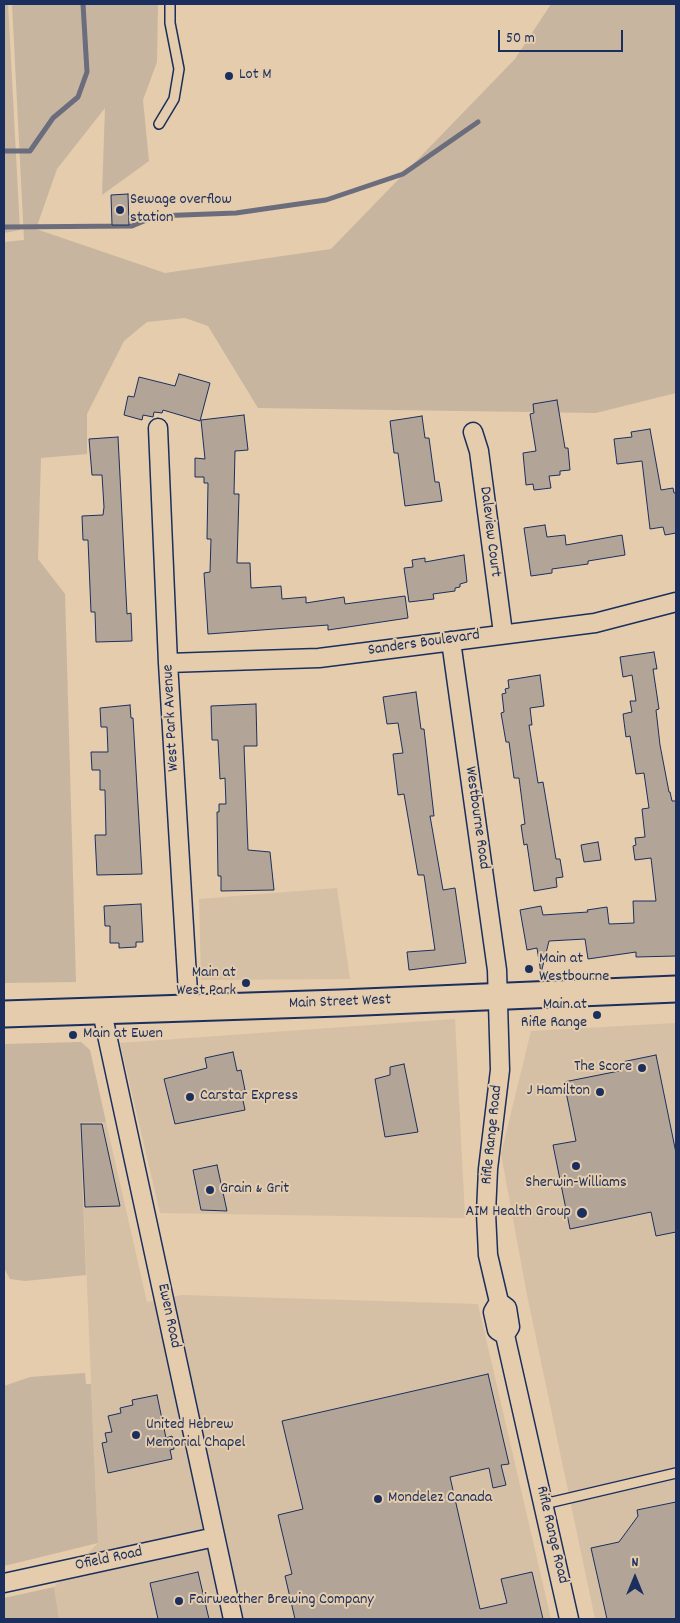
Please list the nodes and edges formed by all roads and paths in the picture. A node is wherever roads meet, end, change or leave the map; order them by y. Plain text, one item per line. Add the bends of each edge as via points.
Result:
1 (170, 4) edge
2 (159, 124) dead end
3 (158, 428) dead end
4 (473, 432) dead end
5 (676, 602) edge
6 (503, 633) junction
7 (451, 640) junction
8 (168, 663) junction
9 (676, 988) edge
10 (498, 996) junction
11 (189, 1009) junction
12 (102, 1012) junction
13 (4, 1014) edge
14 (676, 1473) edge
15 (544, 1504) junction
16 (215, 1537) junction
17 (4, 1583) edge
18 (233, 1619) edge
19 (569, 1619) edge

1 - 2 lane via 170,23 179,69 174,99
3 - 8 street, West Park Avenue
4 - 6 street, Daleview Court via 479,451
5 - 6 street, Sanders Boulevard via 595,623
6 - 7 street, Sanders Boulevard
7 - 8 street, Sanders Boulevard via 319,658
7 - 10 street, Westbourne Road
8 - 11 street, West Park Avenue
9 - 10 main road, Main Street West
10 - 11 main road, Main Street West
10 - 15 street, Rifle Range Road via 500,1070 488,1170 488,1255 499,1302 507,1308 510,1327 505,1335
11 - 12 main road, Main Street West
12 - 13 main road, Main Street West
12 - 16 street, Ewen Road
14 - 15 lane
15 - 19 street, Rifle Range Road
16 - 17 street, Ofield Road
16 - 18 street, Ewen Road

